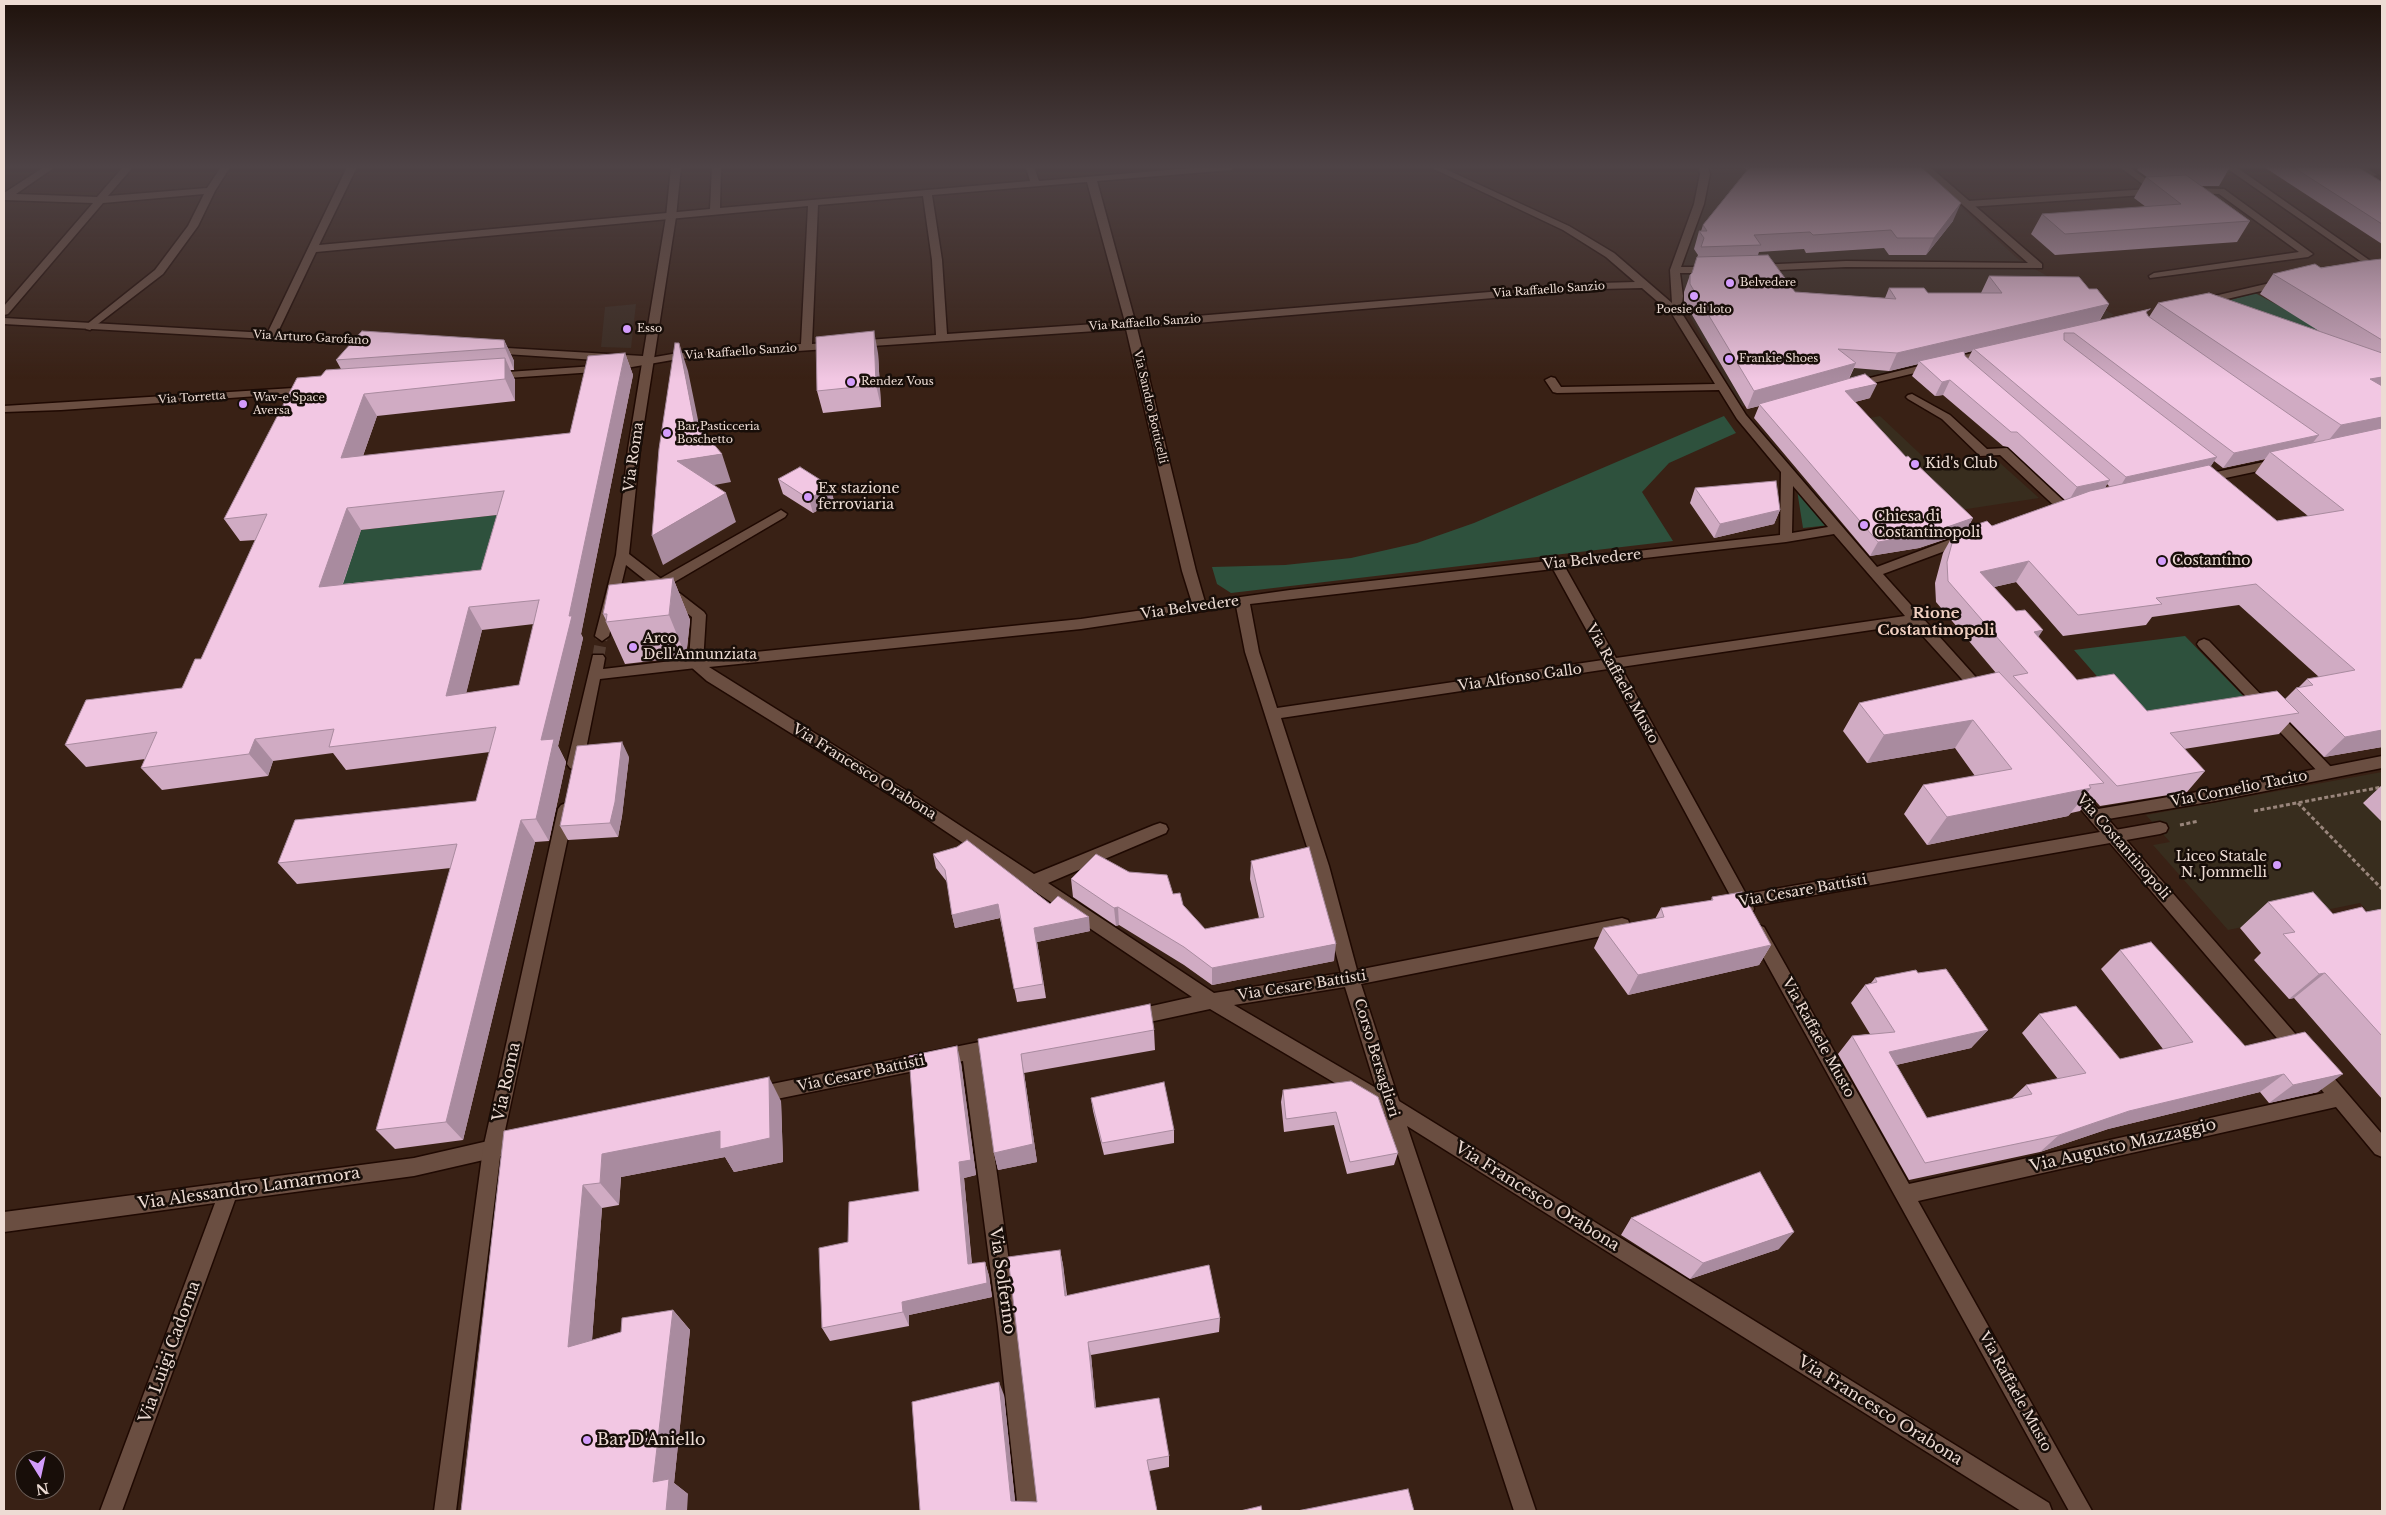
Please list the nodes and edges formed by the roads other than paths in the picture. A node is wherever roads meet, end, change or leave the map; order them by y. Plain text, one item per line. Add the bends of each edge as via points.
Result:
1 (67, 238) edge
2 (184, 238) edge
3 (318, 238) edge
4 (439, 238) edge
5 (668, 238) edge
6 (810, 238) edge
7 (934, 238) edge
8 (1107, 238) edge
9 (1582, 238) edge
10 (1687, 238) edge
11 (2006, 238) edge
12 (2286, 238) edge
13 (2332, 238) edge
14 (313, 249) junction
15 (2382, 260) edge
16 (2368, 263) junction
17 (2349, 267) edge
18 (1746, 268) edge
19 (1726, 269) edge
20 (1675, 270) junction
21 (2382, 273) edge
22 (2154, 276) dead end
23 (2293, 281) edge
24 (1642, 285) junction
25 (2189, 305) edge
26 (4, 312) edge
27 (1676, 312) junction
28 (4, 321) edge
29 (1131, 325) junction
30 (90, 327) junction
31 (271, 336) junction
32 (942, 337) junction
33 (380, 343) edge
34 (806, 348) junction
35 (479, 349) edge
36 (1998, 350) edge
37 (558, 354) junction
38 (648, 360) junction
39 (545, 372) junction
40 (486, 377) edge
41 (1551, 380) dead end
42 (1723, 387) junction
43 (1839, 388) edge
44 (326, 389) edge
45 (1912, 397) dead end
46 (4, 409) edge
47 (2294, 460) edge
48 (2206, 463) edge
49 (1787, 472) junction
50 (2222, 475) junction
51 (2185, 482) edge
52 (2046, 513) edge
53 (781, 514) dead end
54 (1838, 529) junction
55 (1982, 534) edge
56 (1786, 538) junction
57 (622, 555) junction
58 (1557, 564) junction
59 (1875, 572) junction
60 (661, 584) junction
61 (1242, 600) junction
62 (1200, 607) junction
63 (1915, 619) junction
64 (602, 636) tunnel mouth
65 (2204, 644) dead end
66 (696, 663) junction
67 (1610, 664) junction
68 (596, 666) joint
69 (1996, 706) edge
70 (1272, 714) junction
71 (2382, 762) edge
72 (2327, 772) junction
73 (2063, 779) edge
74 (2096, 815) junction
75 (2160, 828) road end
76 (1160, 829) dead end
77 (2115, 836) junction
78 (1033, 882) junction
79 (1742, 902) junction
80 (1713, 907) edge
81 (1635, 923) edge
82 (1351, 979) junction
83 (1212, 1001) junction
84 (1116, 1021) edge
85 (1019, 1042) edge
86 (971, 1052) junction
87 (2340, 1098) junction
88 (736, 1100) edge
89 (1390, 1106) junction
90 (522, 1143) edge
91 (2382, 1148) edge
92 (492, 1149) junction
93 (228, 1193) junction
94 (1906, 1194) junction
95 (4, 1222) edge
96 (111, 1511) edge
97 (445, 1511) edge
98 (1029, 1511) edge
99 (1525, 1511) edge
100 (2041, 1511) edge
101 (2081, 1511) edge

1 - 26 street
2 - 30 street via 159,272
3 - 14 street
4 - 14 street
5 - 38 street, Via Roma
6 - 34 street
7 - 32 street
8 - 29 street, Via Sandro Botticelli
9 - 24 street via 1610,255
10 - 20 street
11 - 18 street via 2038,266 1846,264
12 - 22 street via 2308,254
13 - 16 street
14 - 31 street
15 - 16 street
16 - 17 street
16 - 21 street
19 - 20 street
20 - 27 street
23 - 25 street
24 - 27 street
24 - 29 street, Via Raffaello Sanzio
27 - 42 street
28 - 30 street, Via Arturo Garofano
29 - 32 street, Via Raffaello Sanzio
29 - 62 street, Via Sandro Botticelli
30 - 31 street, Via Arturo Garofano
31 - 33 street, Via Arturo Garofano
32 - 34 street, Via Raffaello Sanzio
34 - 38 street, Via Raffaello Sanzio
35 - 37 street
36 - 43 street
37 - 38 street
37 - 39 street
38 - 39 street via 609,368
38 - 57 street, Via Roma
39 - 40 street
41 - 42 street via 1557,390
42 - 49 street
44 - 46 street, Via Torretta via 61,408
45 - 52 street via 1946,417 1984,453 2003,451 2070,507
47 - 50 street
48 - 50 street
49 - 54 street
49 - 56 street
50 - 51 street
53 - 60 street
54 - 56 street, Via Belvedere
54 - 59 street
55 - 59 street
56 - 58 street, Via Belvedere
57 - 60 street
57 - 64 street, Via Roma
58 - 61 street, Via Belvedere
58 - 67 street, Via Raffaele Musto
59 - 63 street
60 - 66 street via 699,615
61 - 62 street, Via Belvedere
61 - 70 street, Corso Bersaglieri via 1252,652
62 - 66 street, Via Belvedere via 1080,624
63 - 67 street, Via Alfonso Gallo
63 - 69 street
65 - 72 street
66 - 68 street, Via Belvedere
66 - 78 street, Via Francesco Orabona via 712,677 910,800
67 - 70 street, Via Alfonso Gallo
67 - 79 street, Via Raffaele Musto
68 - 92 street, Via Roma
70 - 82 street, Corso Bersaglieri via 1321,866
71 - 72 street, Via Cornelio Tacito
72 - 74 street, Via Cornelio Tacito via 2215,796
73 - 74 street, Via Costantinopoli
74 - 77 street, Via Costantinopoli
75 - 77 street, Via Cesare Battisti
76 - 78 street
77 - 79 street, Via Cesare Battisti
77 - 87 street, Via Costantinopoli
78 - 83 street, Via Francesco Orabona
79 - 80 street, Via Cesare Battisti
79 - 94 street, Via Raffaele Musto
81 - 82 street, Via Cesare Battisti
82 - 83 street, Via Cesare Battisti
82 - 89 street, Corso Bersaglieri
83 - 84 street, Via Cesare Battisti
83 - 89 street, Via Francesco Orabona
85 - 86 street, Via Cesare Battisti
86 - 88 street, Via Cesare Battisti
86 - 98 street, Via Solferino
87 - 91 street, Via Costantinopoli
87 - 94 street, Via Augusto Mazzaggio
89 - 99 street, Corso Bersaglieri
89 - 100 street, Via Francesco Orabona
90 - 92 street
92 - 93 street, Via Alessandro Lamarmora via 414,1166
92 - 97 street, Via Roma
93 - 95 street, Via Alessandro Lamarmora
93 - 96 street, Via Luigi Cadorna
94 - 101 street, Via Raffaele Musto

